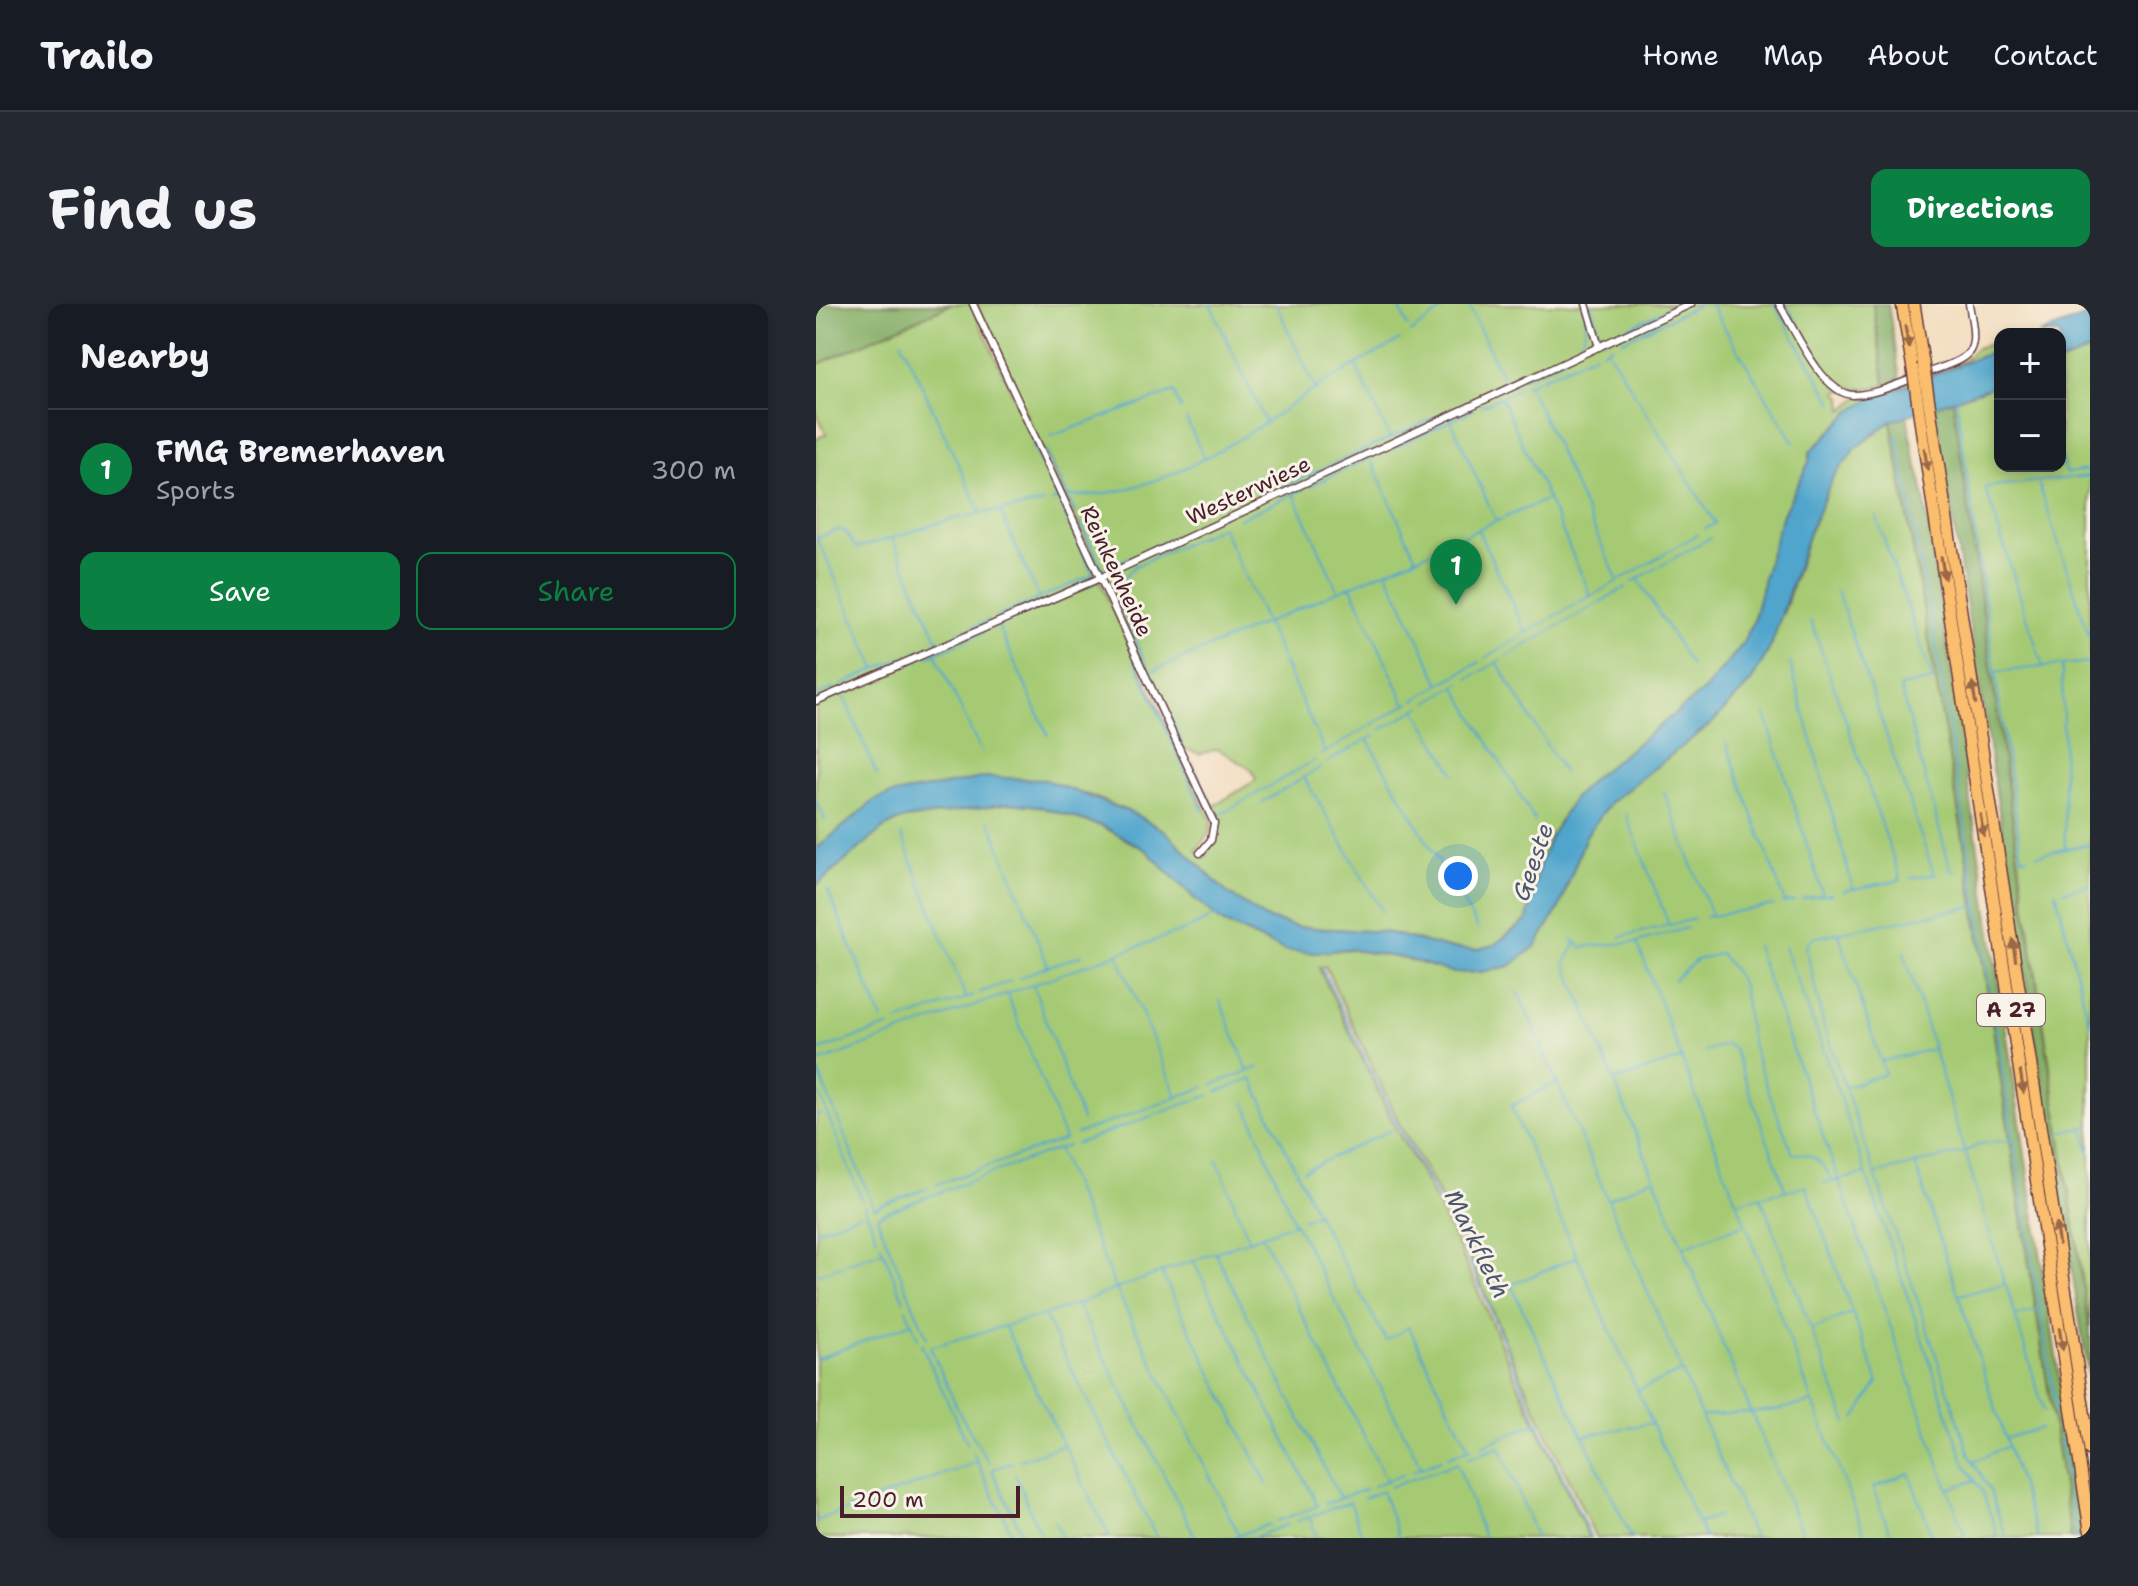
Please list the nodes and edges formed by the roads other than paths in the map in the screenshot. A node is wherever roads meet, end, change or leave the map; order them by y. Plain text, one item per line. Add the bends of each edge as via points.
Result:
1 (973, 304) edge
2 (1586, 304) edge
3 (1691, 304) edge
4 (1779, 304) edge
5 (1902, 304) edge
6 (1914, 304) edge
7 (1969, 304) edge
8 (1599, 347) junction
9 (1918, 366) junction
10 (1927, 425) junction
11 (1100, 578) junction
12 (816, 701) edge
13 (1200, 853) dead end
14 (2090, 1450) edge
15 (2090, 1530) edge

1 - 11 street, Reinkenheide
2 - 8 street
3 - 8 street, Westerwiese
4 - 7 street via 1827,381 1846,394 1869,393 1964,358 1975,338
5 -> 9 highway, A 27
6 - 9 highway, A 27
8 - 11 street, Westerwiese
9 - 10 highway, A 27, bridge
14 -> 10 highway, A 27
10 -> 15 highway, A 27
11 - 12 street, Westerwiese
11 - 13 street, Reinkenheide via 1214,823 1211,840

